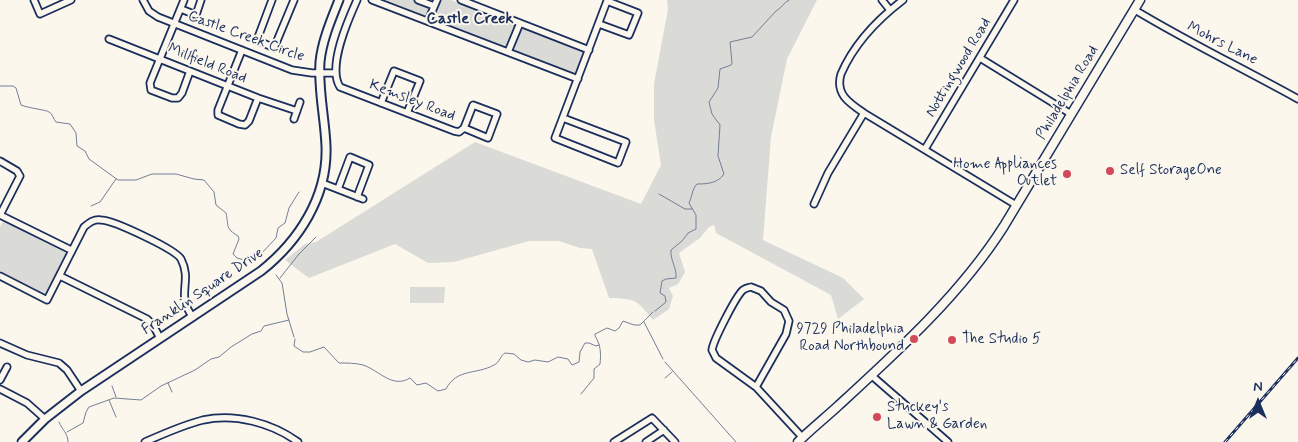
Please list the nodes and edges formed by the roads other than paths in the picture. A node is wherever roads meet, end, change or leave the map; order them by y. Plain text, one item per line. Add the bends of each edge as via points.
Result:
1 (34, 0) edge
2 (71, 0) edge
3 (143, 0) edge
4 (184, 0) edge
5 (201, 0) edge
6 (272, 0) edge
7 (294, 0) edge
8 (339, 0) edge
9 (358, 0) edge
10 (372, 0) edge
11 (418, 0) edge
12 (462, 0) edge
13 (882, 0) edge
14 (903, 0) edge
15 (1014, 0) edge
16 (1140, 0) edge
17 (435, 3) edge
18 (181, 9) junction
19 (890, 10) junction
20 (1135, 10) junction
21 (428, 21) junction
22 (174, 23) junction
23 (520, 23) junction
24 (599, 24) junction
25 (109, 39) dead end
26 (242, 50) junction
27 (589, 50) junction
28 (508, 52) junction
29 (980, 58) junction
30 (160, 59) junction
31 (190, 70) junction
32 (336, 73) junction
33 (320, 74) junction
34 (578, 79) junction
35 (228, 86) junction
36 (258, 98) junction
37 (1298, 99) edge
38 (300, 102) dead end
39 (381, 103) junction
40 (297, 111) junction
41 (407, 113) junction
42 (864, 113) junction
43 (1071, 114) junction
44 (563, 118) junction
45 (294, 119) dead end
46 (464, 128) junction
47 (925, 149) junction
48 (0, 161) edge
49 (322, 182) junction
50 (338, 189) junction
51 (357, 197) junction
52 (364, 199) dead end
53 (814, 204) dead end
54 (1016, 205) junction
55 (0, 215) edge
56 (72, 250) junction
57 (0, 276) edge
58 (60, 276) junction
59 (193, 317) junction
60 (160, 338) junction
61 (0, 343) edge
62 (7, 367) dead end
63 (870, 375) junction
64 (0, 380) edge
65 (756, 387) junction
66 (0, 389) edge
67 (81, 391) junction
68 (46, 419) junction
69 (664, 430) junction
70 (800, 440) edge
71 (22, 442) edge
72 (145, 442) edge
73 (298, 442) edge
74 (614, 442) edge
75 (646, 442) edge
76 (675, 442) edge
77 (948, 442) edge

1 - 2 street via 40,14
3 - 22 street, Castle Creek Circle via 149,11
4 - 18 street
5 - 18 street via 196,15
6 - 7 street via 257,40 274,48
8 - 33 street, Franklin Square Drive via 324,41
9 - 32 street via 339,49
10 - 21 street
11 - 17 street
12 - 23 street
13 - 19 street
14 - 19 street
15 - 29 street, Nottingwood Road
16 - 20 main road, Philadelphia Road
17 - 21 street
18 - 22 street
19 - 42 street via 858,45 839,79 845,100
20 - 37 street, Mohrs Lane
20 - 43 main road, Philadelphia Road
21 - 28 street
22 - 26 street, Castle Creek Circle
22 - 30 street
23 - 27 street
23 - 28 street
24 - 24 street via 629,35 638,13 608,1
24 - 27 street
25 - 30 street, Millfield Road
26 - 33 street, Castle Creek Circle via 292,70
26 - 35 street
27 - 34 street
28 - 34 street
29 - 43 street
29 - 47 street, Nottingwood Road
30 - 31 street, Millfield Road
30 - 31 street via 150,85 151,90 157,93 178,98
31 - 35 street, Millfield Road
32 - 33 street, Castle Creek Circle
32 - 39 street, Kemsley Road via 340,87
33 - 49 street, Franklin Square Drive via 326,148
34 - 44 street
35 - 36 street, Millfield Road
35 - 36 street via 218,110 220,117 247,125
36 - 40 street, Millfield Road
38 - 40 street
39 - 41 street, Kemsley Road
39 - 41 street via 394,71 420,81
40 - 45 street
41 - 46 street, Kemsley Road via 454,131
42 - 47 street
42 - 53 street via 828,173
43 - 54 main road, Philadelphia Road
44 - 44 street via 626,142 618,163 555,138
46 - 46 street, Kemsley Road via 488,138 497,114 473,105
47 - 54 street
48 - 55 street via 20,176
49 - 50 street
49 - 59 street, Franklin Square Drive via 306,222 284,251 261,271
50 - 51 street
50 - 51 street via 350,157 369,165
51 - 52 street
54 - 63 main road, Philadelphia Road via 967,278
55 - 56 street
56 - 58 street
56 - 59 street via 84,226 98,219 120,225 174,252 186,273 184,302
57 - 58 street via 47,300
58 - 60 street via 147,319
59 - 60 street, Franklin Square Drive
60 - 67 street, Franklin Square Drive
61 - 67 street via 27,355 59,363
62 - 64 street
63 - 70 main road, Philadelphia Road
63 - 77 street
65 - 65 street via 716,358 712,350 736,300 744,289 751,288 784,310 789,321 786,334
65 - 70 street
66 - 68 street via 22,400
67 - 68 street, Franklin Square Drive
68 - 71 street, Franklin Square Drive
69 - 74 street via 652,418
69 - 75 street
69 - 76 street
72 - 73 street via 193,423 220,418 270,425

